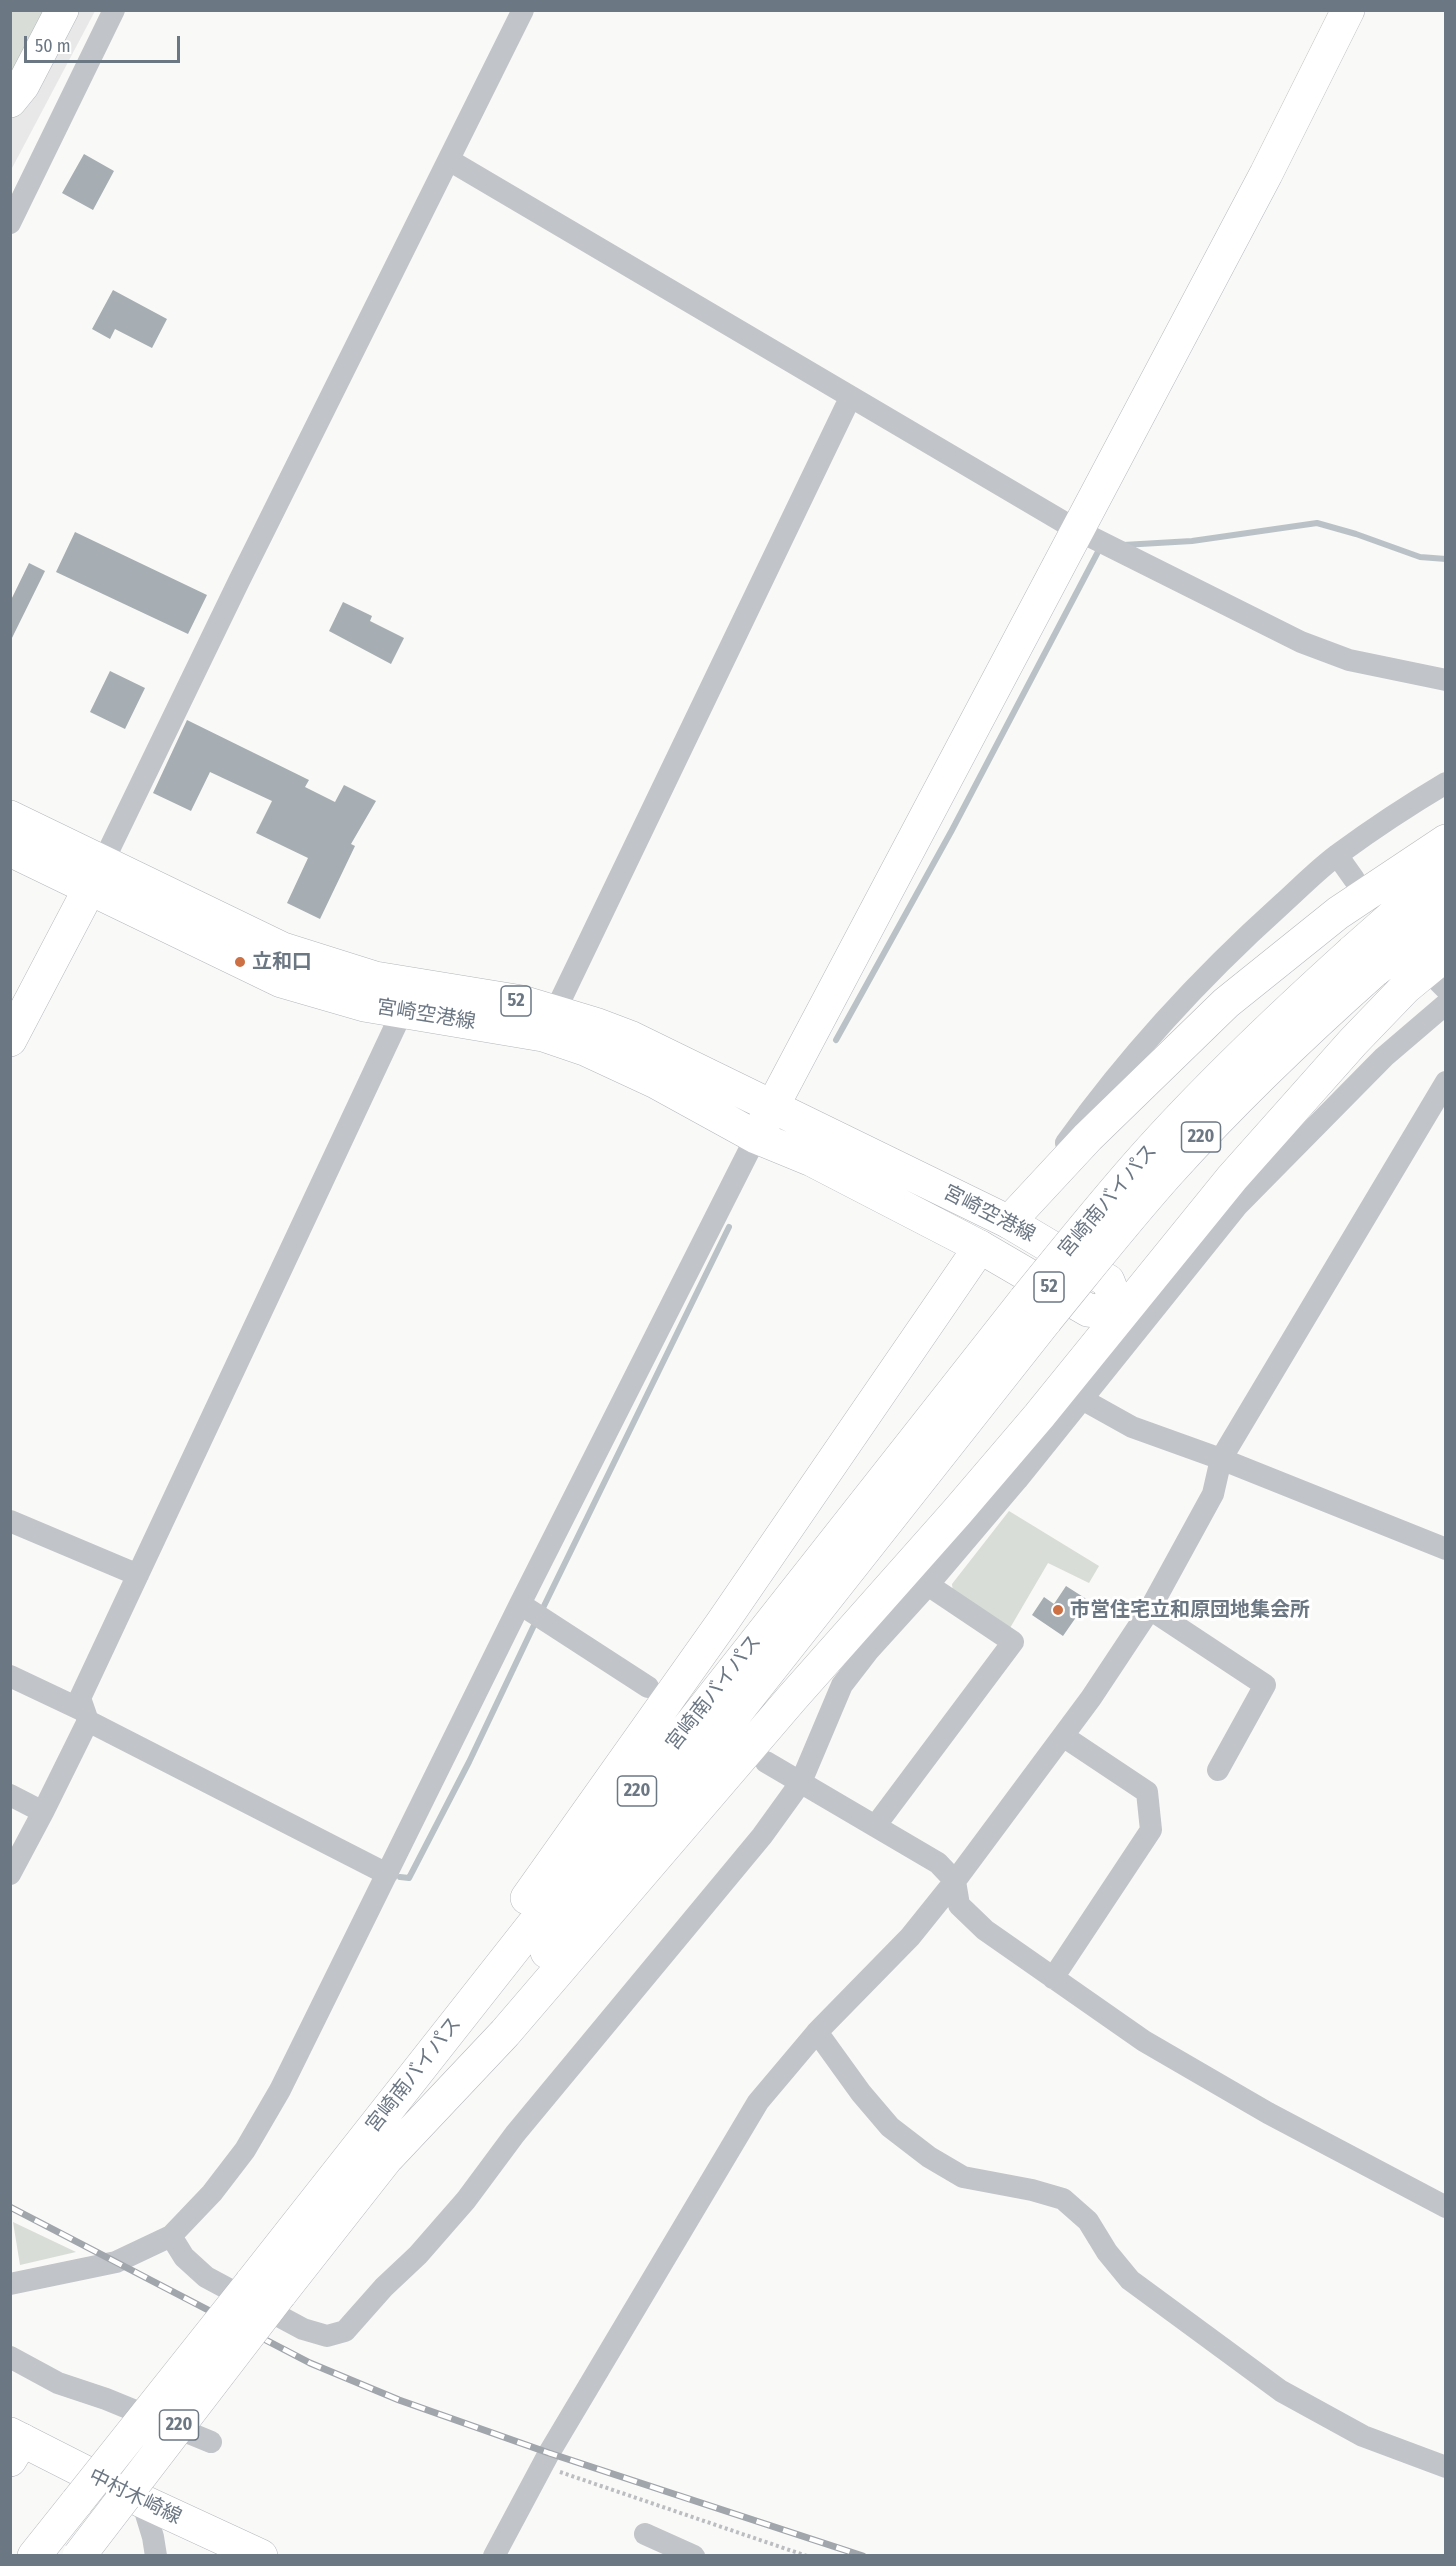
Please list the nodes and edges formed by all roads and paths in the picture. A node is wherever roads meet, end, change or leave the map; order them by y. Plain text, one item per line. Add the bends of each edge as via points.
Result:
1 (62, 10) edge
2 (114, 10) edge
3 (523, 10) edge
4 (1348, 10) edge
5 (15, 94) edge
6 (449, 160) junction
7 (10, 223) edge
8 (850, 398) junction
9 (1077, 530) junction
10 (1446, 680) edge
11 (1446, 783) edge
12 (10, 817) edge
13 (1446, 841) edge
14 (10, 850) edge
15 (1337, 855) junction
16 (96, 875) junction
17 (1446, 878) edge
18 (1354, 879) dead end
19 (1446, 916) edge
20 (1363, 961) junction
21 (1442, 974) edge
22 (1446, 1004) edge
23 (402, 1012) junction
24 (549, 1023) junction
25 (10, 1040) edge
26 (1446, 1082) edge
27 (772, 1108) junction
28 (756, 1137) junction
29 (953, 1195) junction
30 (1009, 1222) junction
31 (936, 1224) junction
32 (980, 1247) junction
33 (1035, 1310) junction
34 (1121, 1314) junction
35 (1080, 1398) junction
36 (1221, 1458) junction
37 (10, 1521) edge
38 (1446, 1549) edge
39 (138, 1575) junction
40 (928, 1585) junction
41 (520, 1604) junction
42 (1150, 1609) junction
43 (10, 1676) edge
44 (648, 1687) dead end
45 (86, 1716) junction
46 (1063, 1736) junction
47 (766, 1762) dead end
48 (1218, 1770) dead end
49 (801, 1782) junction
50 (10, 1795) edge
51 (43, 1812) junction
52 (876, 1826) junction
53 (10, 1874) edge
54 (387, 1874) junction
55 (955, 1881) junction
56 (1053, 1978) junction
57 (818, 2032) junction
58 (430, 2055) junction
59 (388, 2157) junction
60 (1446, 2206) edge
61 (171, 2236) junction
62 (10, 2284) edge
63 (265, 2289) junction
64 (10, 2357) edge
65 (211, 2442) dead end
66 (14, 2445) edge
67 (542, 2466) junction
68 (1446, 2467) edge
69 (142, 2501) junction
70 (645, 2534) dead end
71 (34, 2556) edge
72 (79, 2556) edge
73 (156, 2556) edge
74 (261, 2556) edge
75 (494, 2556) edge
76 (694, 2556) edge
77 (807, 2556) edge

1 - 5 main road
2 - 7 street
3 - 6 street
4 - 9 main road via 1266,174
6 - 8 street
6 - 16 street
8 - 9 street
8 - 24 street
9 - 10 street via 1301,642 1349,660
9 - 27 main road
11 - 15 street
12 - 16 main road, 宮崎空港線 / 52
13 - 30 main road via 1338,913 1226,1003 1096,1129
14 - 16 main road, 宮崎空港線 / 52
15 - 18 street
15 - 30 street via 1205,977 1099,1097
16 - 23 main road, 宮崎空港線 / 52 via 281,981 353,1003
16 - 24 main road, 宮崎空港線 / 52 via 331,965 375,978 522,1002
16 - 25 main road
17 - 20 main road, 宮崎南バイパス / 220 via 1394,915
19 - 20 main road, 宮崎南バイパス / 220
20 - 33 main road, 宮崎南バイパス / 220, bridge via 1300,1037
21 - 34 main road via 1405,988 1353,1042 1232,1178
22 - 35 street via 1384,1057 1237,1206
23 - 24 main road, 宮崎空港線 / 52
23 - 39 street
24 - 27 main road, 宮崎空港線 / 52 via 632,1038
24 - 28 main road, 宮崎空港線 / 52
26 - 36 street
27 - 28 main road
27 - 29 main road, 宮崎空港線 / 52
28 - 31 main road, 宮崎空港線 / 52 via 812,1160
28 - 41 street
29 - 30 main road, 宮崎空港線 / 52
29 - 31 main road
30 - 34 main road, 宮崎空港線 / 52 via 1108,1281
31 - 32 main road, 宮崎空港線 / 52
32 - 34 main road, 宮崎空港線 / 52 via 1088,1310
32 - 58 main road, 220 via 729,1613 528,1895
33 - 58 main road, 宮崎南バイパス / 220
33 - 59 main road, 宮崎南バイパス / 220
34 - 59 main road via 957,1512 505,2033
35 - 36 street via 1132,1426
35 - 40 street
36 - 38 street
36 - 42 street via 1213,1494
37 - 39 street
39 - 45 street via 80,1698
40 - 49 street via 842,1685
40 - 52 street via 1013,1642
41 - 44 street
41 - 54 street
42 - 46 street
42 - 48 street via 1265,1685
43 - 45 street
45 - 51 street
45 - 54 street
46 - 55 street
46 - 56 street via 1147,1792 1151,1830
47 - 49 street
49 - 52 street
49 - 61 street via 697,1917 515,2134 466,2200 345,2331 327,2336 303,2330 206,2277 184,2257
50 - 51 street
51 - 53 street
52 - 55 street via 938,1863
54 - 61 street via 280,2090 245,2150 212,2193
55 - 56 street via 959,1905 985,1930
55 - 57 street via 910,1937
56 - 60 street via 1154,2047 1268,2113
57 - 67 street via 758,2102
57 - 68 street via 890,2127 929,2157 963,2177 1064,2199 1088,2221 1130,2280 1281,2391 1363,2436
58 - 63 main road, 宮崎南バイパス / 220
59 - 63 main road, 宮崎南バイパス / 220
61 - 62 street via 116,2262
63 - 71 main road, 宮崎南バイパス / 220, bridge
63 - 72 main road, 宮崎南バイパス / 220, bridge
64 - 65 street via 58,2383
66 - 69 main road, 中村木崎線
67 - 75 street
67 - 77 path
69 - 73 street
69 - 74 main road, 中村木崎線
70 - 76 street

